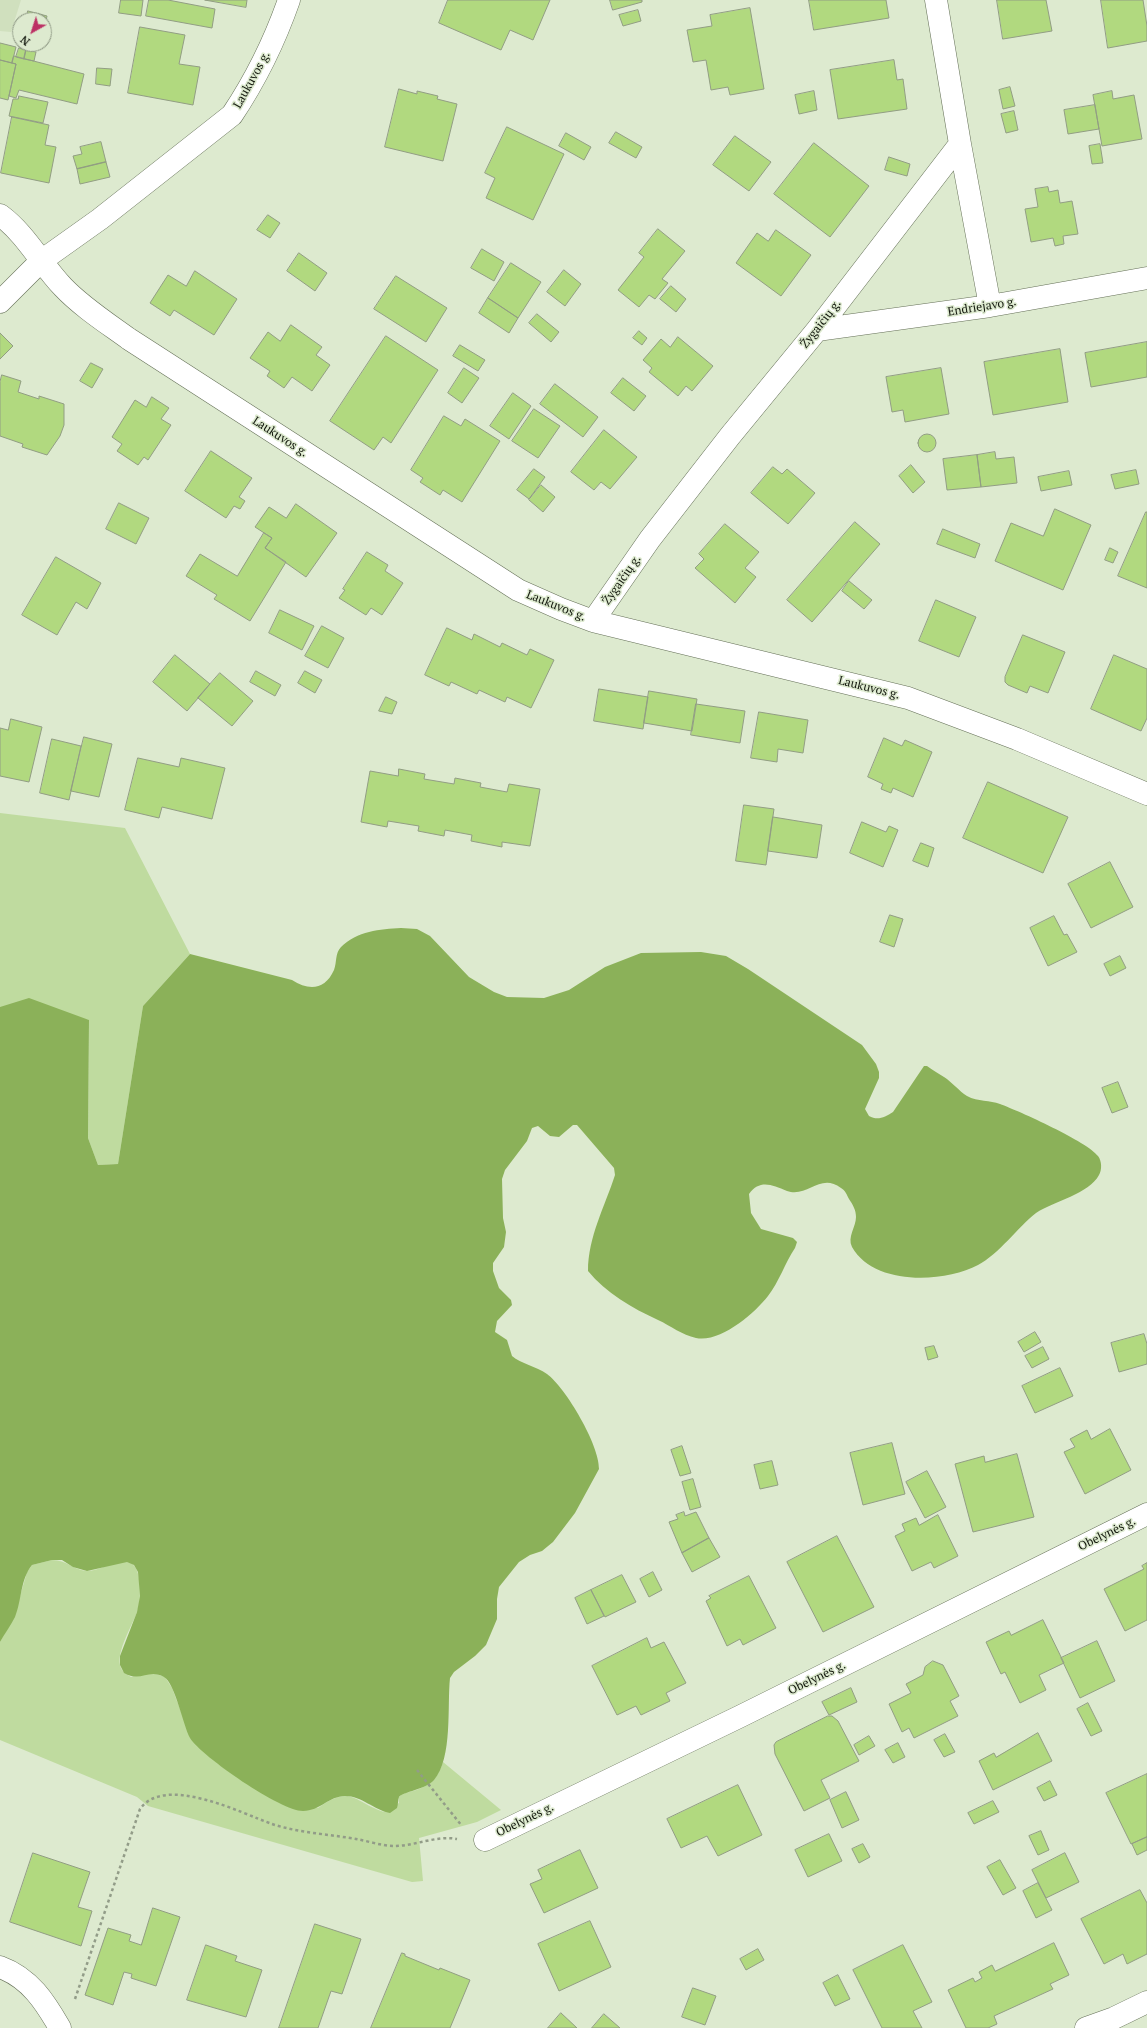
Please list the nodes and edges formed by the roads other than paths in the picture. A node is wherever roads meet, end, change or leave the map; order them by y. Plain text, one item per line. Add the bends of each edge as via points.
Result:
1 (289, 0) edge
2 (936, 0) edge
3 (960, 144) junction
4 (0, 215) edge
5 (41, 261) junction
6 (1147, 278) edge
7 (0, 302) edge
8 (990, 306) junction
9 (817, 330) junction
10 (593, 621) junction
11 (1147, 794) edge
12 (1147, 1514) edge
13 (480, 1841) road end
14 (0, 1967) edge
15 (1147, 2002) edge
16 (1112, 2023) edge
17 (60, 2028) edge
18 (1086, 2028) edge

1 - 5 street, Laukuvos g. via 277,34 232,115
2 - 3 street
3 - 8 street
3 - 9 street, Žygaičių g.
4 - 5 street, Laukuvos g. via 14,225
5 - 7 street, Laukuvos g.
5 - 10 street, Laukuvos g. via 63,287 134,343 518,590
6 - 8 street, Endriejavo g.
8 - 9 street, Endriejavo g.
9 - 10 street, Žygaičių g. via 683,496
10 - 11 street, Laukuvos g. via 908,698 1017,739
12 - 13 street, Obelynės g. via 741,1716
14 - 17 street via 27,1982 39,1995
15 - 16 street
16 - 18 street

